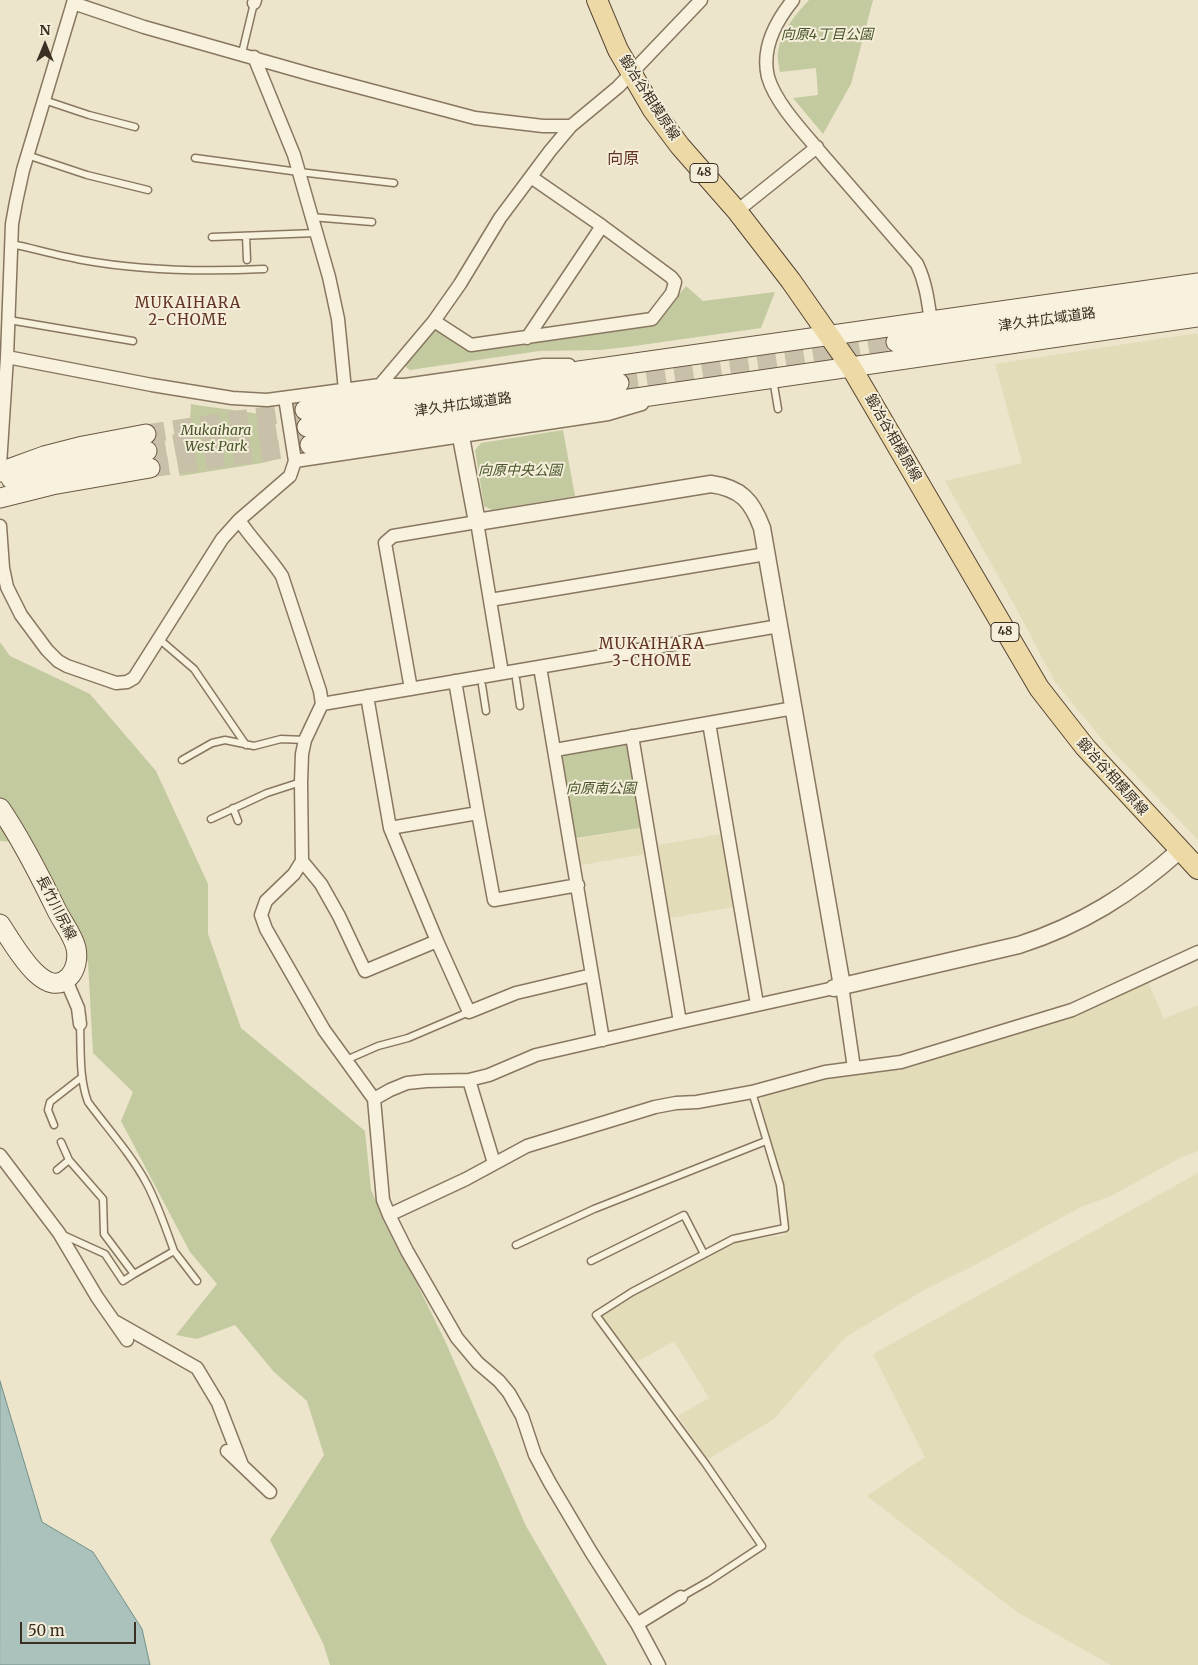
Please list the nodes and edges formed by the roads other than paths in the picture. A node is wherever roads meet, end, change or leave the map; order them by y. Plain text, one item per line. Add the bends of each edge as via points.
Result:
1 (597, 0) edge
2 (701, 0) edge
3 (793, 0) edge
4 (255, 1) edge
5 (73, 2) edge
6 (248, 55) junction
7 (631, 73) junction
8 (44, 100) junction
9 (571, 126) junction
10 (135, 127) dead end
11 (817, 147) junction
12 (27, 155) junction
13 (195, 158) dead end
14 (299, 172) junction
15 (530, 177) junction
16 (394, 183) dead end
17 (148, 190) dead end
18 (737, 211) junction
19 (311, 216) junction
20 (372, 222) dead end
21 (602, 226) junction
22 (316, 233) junction
23 (246, 236) junction
24 (212, 237) dead end
25 (12, 244) junction
26 (247, 260) dead end
27 (264, 270) dead end
28 (1198, 283) edge
29 (1198, 298) edge
30 (1198, 317) edge
31 (9, 320) junction
32 (434, 321) junction
33 (931, 322) junction
34 (830, 336) junction
35 (527, 338) junction
36 (133, 341) dead end
37 (896, 342) tunnel mouth
38 (7, 357) junction
39 (626, 365) junction
40 (851, 367) junction
41 (772, 378) junction
42 (619, 383) tunnel mouth
43 (380, 385) junction
44 (345, 390) junction
45 (680, 392) junction
46 (285, 398) junction
47 (778, 408) dead end
48 (308, 427) junction
49 (461, 437) junction
50 (0, 450) edge
51 (148, 451) junction
52 (295, 461) junction
53 (0, 465) edge
54 (49, 470) junction
55 (0, 472) edge
56 (0, 481) edge
57 (0, 489) edge
58 (0, 498) edge
59 (239, 520) junction
60 (477, 522) junction
61 (0, 526) edge
62 (766, 554) junction
63 (490, 600) junction
64 (779, 626) junction
65 (160, 639) junction
66 (540, 667) junction
67 (502, 673) junction
68 (516, 679) dead end
69 (455, 681) junction
70 (482, 685) dead end
71 (411, 689) junction
72 (367, 696) junction
73 (322, 704) junction
74 (520, 706) dead end
75 (794, 708) junction
76 (486, 711) dead end
77 (709, 723) junction
78 (632, 736) junction
79 (305, 740) junction
80 (246, 745) junction
81 (555, 750) junction
82 (182, 760) dead end
83 (301, 782) junction
84 (0, 808) edge
85 (232, 808) junction
86 (478, 813) junction
87 (211, 819) dead end
88 (238, 821) dead end
89 (390, 828) junction
90 (1180, 850) junction
91 (302, 861) junction
92 (1198, 869) edge
93 (578, 885) junction
94 (0, 924) edge
95 (437, 941) junction
96 (1198, 952) edge
97 (592, 975) junction
98 (66, 980) junction
99 (838, 987) junction
100 (757, 1004) junction
101 (469, 1012) junction
102 (680, 1022) junction
103 (80, 1024) joint
104 (603, 1040) junction
105 (346, 1060) junction
106 (854, 1068) junction
107 (82, 1077) junction
108 (469, 1080) junction
109 (752, 1092) junction
110 (374, 1098) junction
111 (54, 1125) dead end
112 (61, 1142) dead end
113 (766, 1142) junction
114 (0, 1155) edge
115 (69, 1160) junction
116 (494, 1163) junction
117 (57, 1170) dead end
118 (389, 1215) junction
119 (59, 1233) junction
120 (516, 1245) dead end
121 (174, 1251) junction
122 (704, 1254) junction
123 (591, 1260) dead end
124 (134, 1274) junction
125 (197, 1281) dead end
126 (111, 1319) junction
127 (127, 1340) dead end
128 (227, 1450) dead end
129 (242, 1465) junction
130 (270, 1492) dead end
131 (681, 1597) joint
132 (637, 1624) junction
133 (660, 1665) edge

1 - 7 main road, 鍛冶谷相模原線 / 48
2 - 7 street
3 - 11 street via 779,18 769,44 768,76 784,107
4 - 6 lane
5 - 6 street
5 - 8 street
6 - 9 street via 475,118
6 - 14 street via 284,127
7 - 9 street
7 - 18 main road, 鍛冶谷相模原線 / 48 via 680,146
8 - 10 lane via 89,116
8 - 12 street
9 - 15 street
11 - 18 street
11 - 33 street via 916,264 926,288
12 - 17 lane via 87,175
12 - 25 street via 16,202
13 - 14 lane
14 - 16 lane
14 - 19 street
15 - 21 street
15 - 32 street
18 - 34 main road, 鍛冶谷相模原線 / 48
19 - 20 lane
19 - 22 street
21 - 35 street
21 - 35 street via 671,277 675,282 672,293 652,319
22 - 23 lane
22 - 44 street via 338,319
23 - 24 lane
23 - 26 lane
25 - 27 lane via 82,260 142,268 210,272
25 - 31 street
28 - 33 main road
29 - 37 main road, 津久井広域道路
30 - 40 main road
31 - 36 lane
31 - 38 street
32 - 35 street via 471,345
32 - 43 street
33 - 34 main road
34 - 39 main road
34 - 40 main road, 鍛冶谷相模原線 / 48
38 - 46 street via 232,398
38 - 50 street
39 - 43 street via 544,365 405,385
39 - 48 main road
40 - 41 main road
40 - 90 main road, 鍛冶谷相模原線 / 48 via 1039,688 1085,747
41 - 45 main road
41 - 47 lane
42 - 48 main road, 津久井広域道路
43 - 44 street
44 - 46 street
45 - 48 main road
45 - 49 street via 608,414
46 - 52 street
49 - 52 street
49 - 60 street
50 - 53 street
51 - 54 main road
51 - 55 main road via 73,449
51 - 58 main road via 52,485
52 - 59 street via 290,476
54 - 56 main road
54 - 57 main road
59 - 65 street via 222,539
59 - 73 street via 282,576
60 - 62 street via 711,484 722,485 734,490 756,511
60 - 63 street
60 - 71 street via 393,536 385,543
61 - 65 street via 8,587 21,615 58,661 116,683 127,682 134,678
62 - 63 street
62 - 64 street
63 - 67 street
64 - 66 street
64 - 75 street
65 - 80 lane via 194,669
66 - 67 street
66 - 81 street
67 - 69 street
68 - 74 lane
69 - 71 street
69 - 86 street
70 - 76 lane
71 - 72 street
72 - 73 street
72 - 89 street
73 - 79 street
75 - 77 street
75 - 99 street
77 - 78 street
77 - 100 street
78 - 81 street
78 - 102 street
79 - 80 lane via 281,739
79 - 83 street
80 - 82 lane via 225,740 212,743
81 - 93 street
83 - 85 lane
83 - 91 street
84 - 98 main road, 長竹川尻線 via 71,934 76,962
85 - 87 lane
85 - 88 lane
86 - 89 street
86 - 93 street via 494,900
89 - 95 street
90 - 92 main road, 鍛冶谷相模原線 / 48
90 - 99 street via 1122,897 1048,936
91 - 95 street via 321,884 365,971
91 - 105 street via 294,874 266,901 261,915 320,1022
93 - 97 street
94 - 98 main road via 27,963 44,980 55,983
95 - 101 street
96 - 106 street via 1072,1010 901,1062
97 - 101 street via 516,993
97 - 104 street
98 - 103 street via 78,1008
99 - 100 street
99 - 106 street
100 - 102 street
101 - 105 lane
102 - 104 street
103 - 107 lane
104 - 108 street via 536,1055
105 - 110 street
106 - 109 street via 825,1072
107 - 111 lane via 50,1102 48,1110
107 - 121 lane via 88,1102 147,1183
108 - 110 street via 408,1083
108 - 116 street
109 - 113 lane
109 - 116 street via 655,1107 526,1146
110 - 118 street via 383,1200
112 - 115 lane
113 - 120 lane via 594,1209
113 - 122 lane via 780,1185 785,1228 733,1239
114 - 119 street
115 - 117 lane
115 - 124 lane via 103,1199 104,1234
116 - 118 street
118 - 132 street via 457,1338 509,1393 550,1483
119 - 124 lane via 105,1254 123,1281
119 - 126 street
121 - 124 lane
121 - 125 lane
122 - 123 lane via 684,1214
122 - 131 lane via 596,1315 706,1463 762,1546
126 - 127 street
126 - 129 street via 197,1368 218,1403
128 - 129 street
129 - 130 street
131 - 132 street
132 - 133 street

